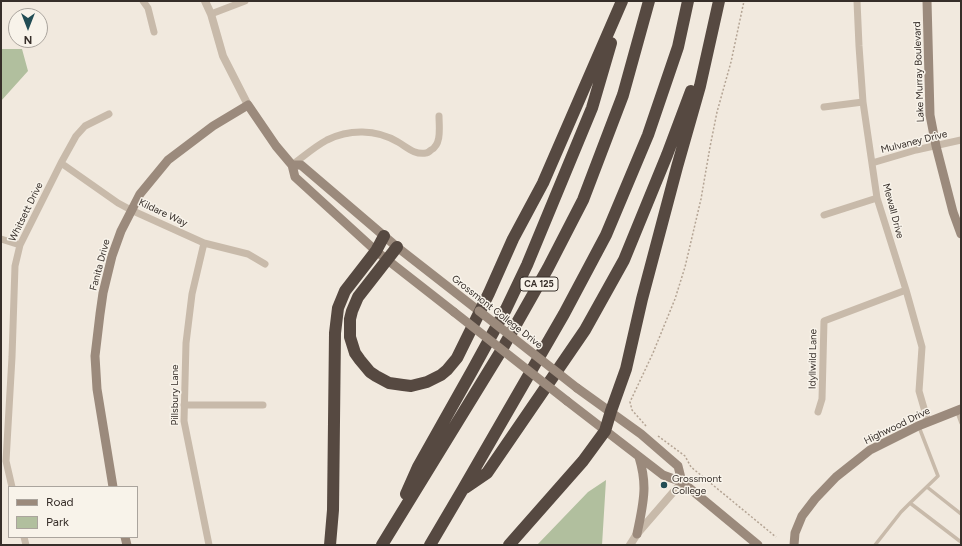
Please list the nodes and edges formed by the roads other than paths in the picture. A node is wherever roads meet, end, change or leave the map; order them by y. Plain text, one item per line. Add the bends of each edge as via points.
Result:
1 (143, 1) edge
2 (205, 1) edge
3 (245, 1) edge
4 (622, 1) edge
5 (649, 1) edge
6 (688, 1) edge
7 (719, 1) edge
8 (857, 1) edge
9 (927, 1) edge
10 (211, 14) junction
11 (154, 32) dead end
12 (711, 38) junction
13 (863, 102) junction
14 (248, 105) junction
15 (824, 107) dead end
16 (109, 114) dead end
17 (439, 116) dead end
18 (961, 140) edge
19 (936, 146) junction
20 (61, 163) junction
21 (872, 163) junction
22 (292, 165) junction
23 (877, 198) junction
24 (131, 210) junction
25 (824, 215) dead end
26 (961, 234) edge
27 (384, 236) junction
28 (1, 239) edge
29 (204, 244) junction
30 (20, 245) junction
31 (397, 247) junction
32 (376, 251) junction
33 (386, 260) junction
34 (265, 264) dead end
35 (906, 290) junction
36 (184, 406) junction
37 (264, 406) dead end
38 (959, 410) edge
39 (611, 411) junction
40 (818, 412) dead end
41 (928, 422) junction
42 (961, 423) edge
43 (918, 426) junction
44 (605, 431) junction
45 (639, 457) junction
46 (682, 482) junction
47 (12, 486) edge
48 (113, 486) edge
49 (927, 487) junction
50 (463, 490) junction
51 (910, 503) junction
52 (961, 514) edge
53 (637, 534) junction
54 (961, 542) edge
55 (209, 545) edge
56 (330, 545) edge
57 (382, 545) edge
58 (430, 545) edge
59 (509, 545) edge
60 (630, 545) edge
61 (758, 545) edge
62 (794, 545) edge
63 (875, 545) edge

1 - 11 street via 148,8
2 - 10 street, Grossmont College Drive
3 - 10 street
4 - 33 highway via 542,183 457,358 441,375 427,382 411,386 382,380 370,372 352,345 350,319 354,304
4 - 57 highway via 592,108 527,264 506,308 418,468
5 - 57 highway, CA 125 via 623,95 583,200 501,351
6 - 50 highway via 678,46 648,135 606,235 564,314
7 - 12 highway
8 - 13 street, Mewall Drive
9 - 19 main road, Lake Murray Boulevard via 930,115
10 - 14 street, Grossmont College Drive via 223,56
12 - 39 highway via 642,298 626,369
12 - 50 highway via 624,260 585,330 487,473
13 - 15 street
13 - 21 street, Mewall Drive
14 - 22 main road, Grossmont College Drive
14 - 24 main road, Fanita Drive via 213,126 168,160 140,194
16 - 20 street, Whitsett Drive via 85,126 76,136
17 - 22 street via 439,139 434,148 426,153 413,152 380,134 352,133 326,140
18 - 19 street, Mulvaney Drive
19 - 21 street, Mulvaney Drive
19 - 26 main road, Lake Murray Boulevard
20 - 24 street, Kildare Way
20 - 30 street, Whitsett Drive
21 - 23 street, Mewall Drive
22 - 27 main road, Grossmont College Drive via 301,166
22 - 32 main road, Grossmont College Drive via 295,177
23 - 25 street
23 - 35 street, Mewall Drive
24 - 29 street, Kildare Way
24 - 48 main road, Fanita Drive via 107,274 95,356 97,389
27 - 31 main road, Grossmont College Drive
27 - 32 highway
28 - 30 street
29 - 34 street, Kildare Way via 248,254
29 - 36 street, Pillsbury Lane via 192,294 186,343
30 - 47 street, Whitsett Drive via 15,266 6,461
31 - 33 highway
31 - 39 main road, Grossmont College Drive, bridge via 577,388
32 - 33 main road, Grossmont College Drive
32 - 56 highway via 345,291 336,317 333,510
33 - 44 main road, Grossmont College Drive, bridge
35 - 40 street, Idyllwild Lane via 824,322 822,399
35 - 41 street, Mewall Drive via 922,347 919,391
36 - 37 street
36 - 55 street, Pillsbury Lane via 184,421
38 - 41 main road, Highwood Drive
38 - 42 lane
39 - 44 highway
39 - 46 main road, Grossmont College Drive via 678,466
41 - 43 main road, Highwood Drive
43 - 49 lane via 938,476
43 - 62 main road, Highwood Drive via 870,450 836,477 802,516 795,533
44 - 45 main road, Grossmont College Drive
44 - 59 highway via 584,461
45 - 46 main road, Grossmont College Drive via 663,475
45 - 53 main road via 644,488
46 - 53 street
46 - 61 main road, Grossmont College Drive
49 - 51 lane
49 - 52 lane
50 - 58 highway
51 - 54 lane
51 - 63 lane
53 - 60 street

